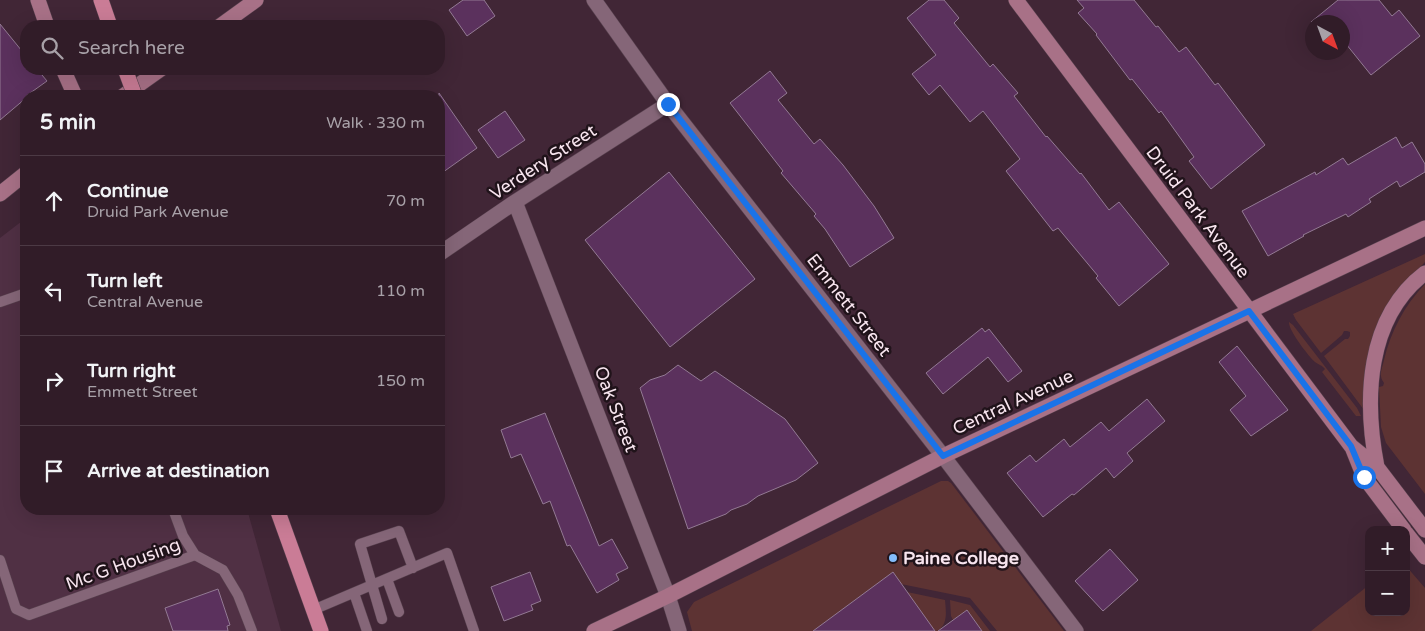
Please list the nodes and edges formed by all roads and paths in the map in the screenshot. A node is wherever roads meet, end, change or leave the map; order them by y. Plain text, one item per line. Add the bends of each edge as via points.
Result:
1 (38, 0) edge
2 (101, 0) edge
3 (256, 0) edge
4 (594, 0) edge
5 (1016, 0) edge
6 (45, 20) edge
7 (108, 20) edge
8 (228, 20) edge
9 (66, 75) edge
10 (127, 75) edge
11 (153, 75) edge
12 (72, 90) edge
13 (131, 90) edge
14 (133, 90) edge
15 (668, 104) junction
16 (20, 178) edge
17 (0, 194) edge
18 (515, 202) junction
19 (1425, 228) edge
20 (445, 250) edge
21 (1425, 272) edge
22 (20, 295) edge
23 (0, 302) edge
24 (1249, 311) junction
25 (1351, 446) junction
26 (943, 456) junction
27 (1377, 467) junction
28 (175, 515) edge
29 (280, 515) edge
30 (1401, 526) edge
31 (1425, 530) edge
32 (1410, 538) edge
33 (195, 555) junction
34 (1425, 557) edge
35 (0, 560) edge
36 (412, 568) junction
37 (387, 579) junction
38 (372, 584) junction
39 (354, 594) junction
40 (668, 596) junction
41 (313, 610) junction
42 (399, 612) dead end
43 (382, 618) dead end
44 (252, 631) edge
45 (321, 631) edge
46 (367, 631) edge
47 (474, 631) edge
48 (594, 631) edge
49 (680, 631) edge
50 (1076, 631) edge

1 - 6 main road
2 - 7 main road
3 - 8 main road
4 - 15 street, Emmett Street
5 - 24 main road, Druid Park Avenue
9 - 12 main road
10 - 14 main road, bridge
11 - 13 main road
15 - 18 street, Verdery Street
15 - 26 street, Emmett Street
16 - 17 main road
18 - 20 street, Verdery Street
18 - 40 street, Oak Street
19 - 24 main road, Central Avenue
21 - 27 main road via 1414,281 1385,322 1374,359 1371,423
22 - 23 lane
24 - 25 main road, Druid Park Avenue
24 - 26 main road, Central Avenue
25 - 27 main road, Druid Park Avenue
25 - 30 main road, Druid Park Avenue via 1364,477
26 - 40 main road, Central Avenue
26 - 50 street, Emmett Street
27 - 31 main road, Druid Park Avenue
28 - 33 lane
29 - 41 main road
32 - 34 main road, Druid Park Avenue
33 - 35 lane, Mc G Housing via 29,615 16,609
33 - 44 lane, Mc G Housing via 223,570 238,595
36 - 37 lane
36 - 38 lane via 399,531 360,544
36 - 47 lane via 447,553
37 - 38 lane
37 - 42 lane
38 - 39 lane
38 - 43 lane
39 - 41 lane
39 - 46 lane
40 - 48 main road, Central Avenue
40 - 49 street, Oak Street
41 - 45 main road

